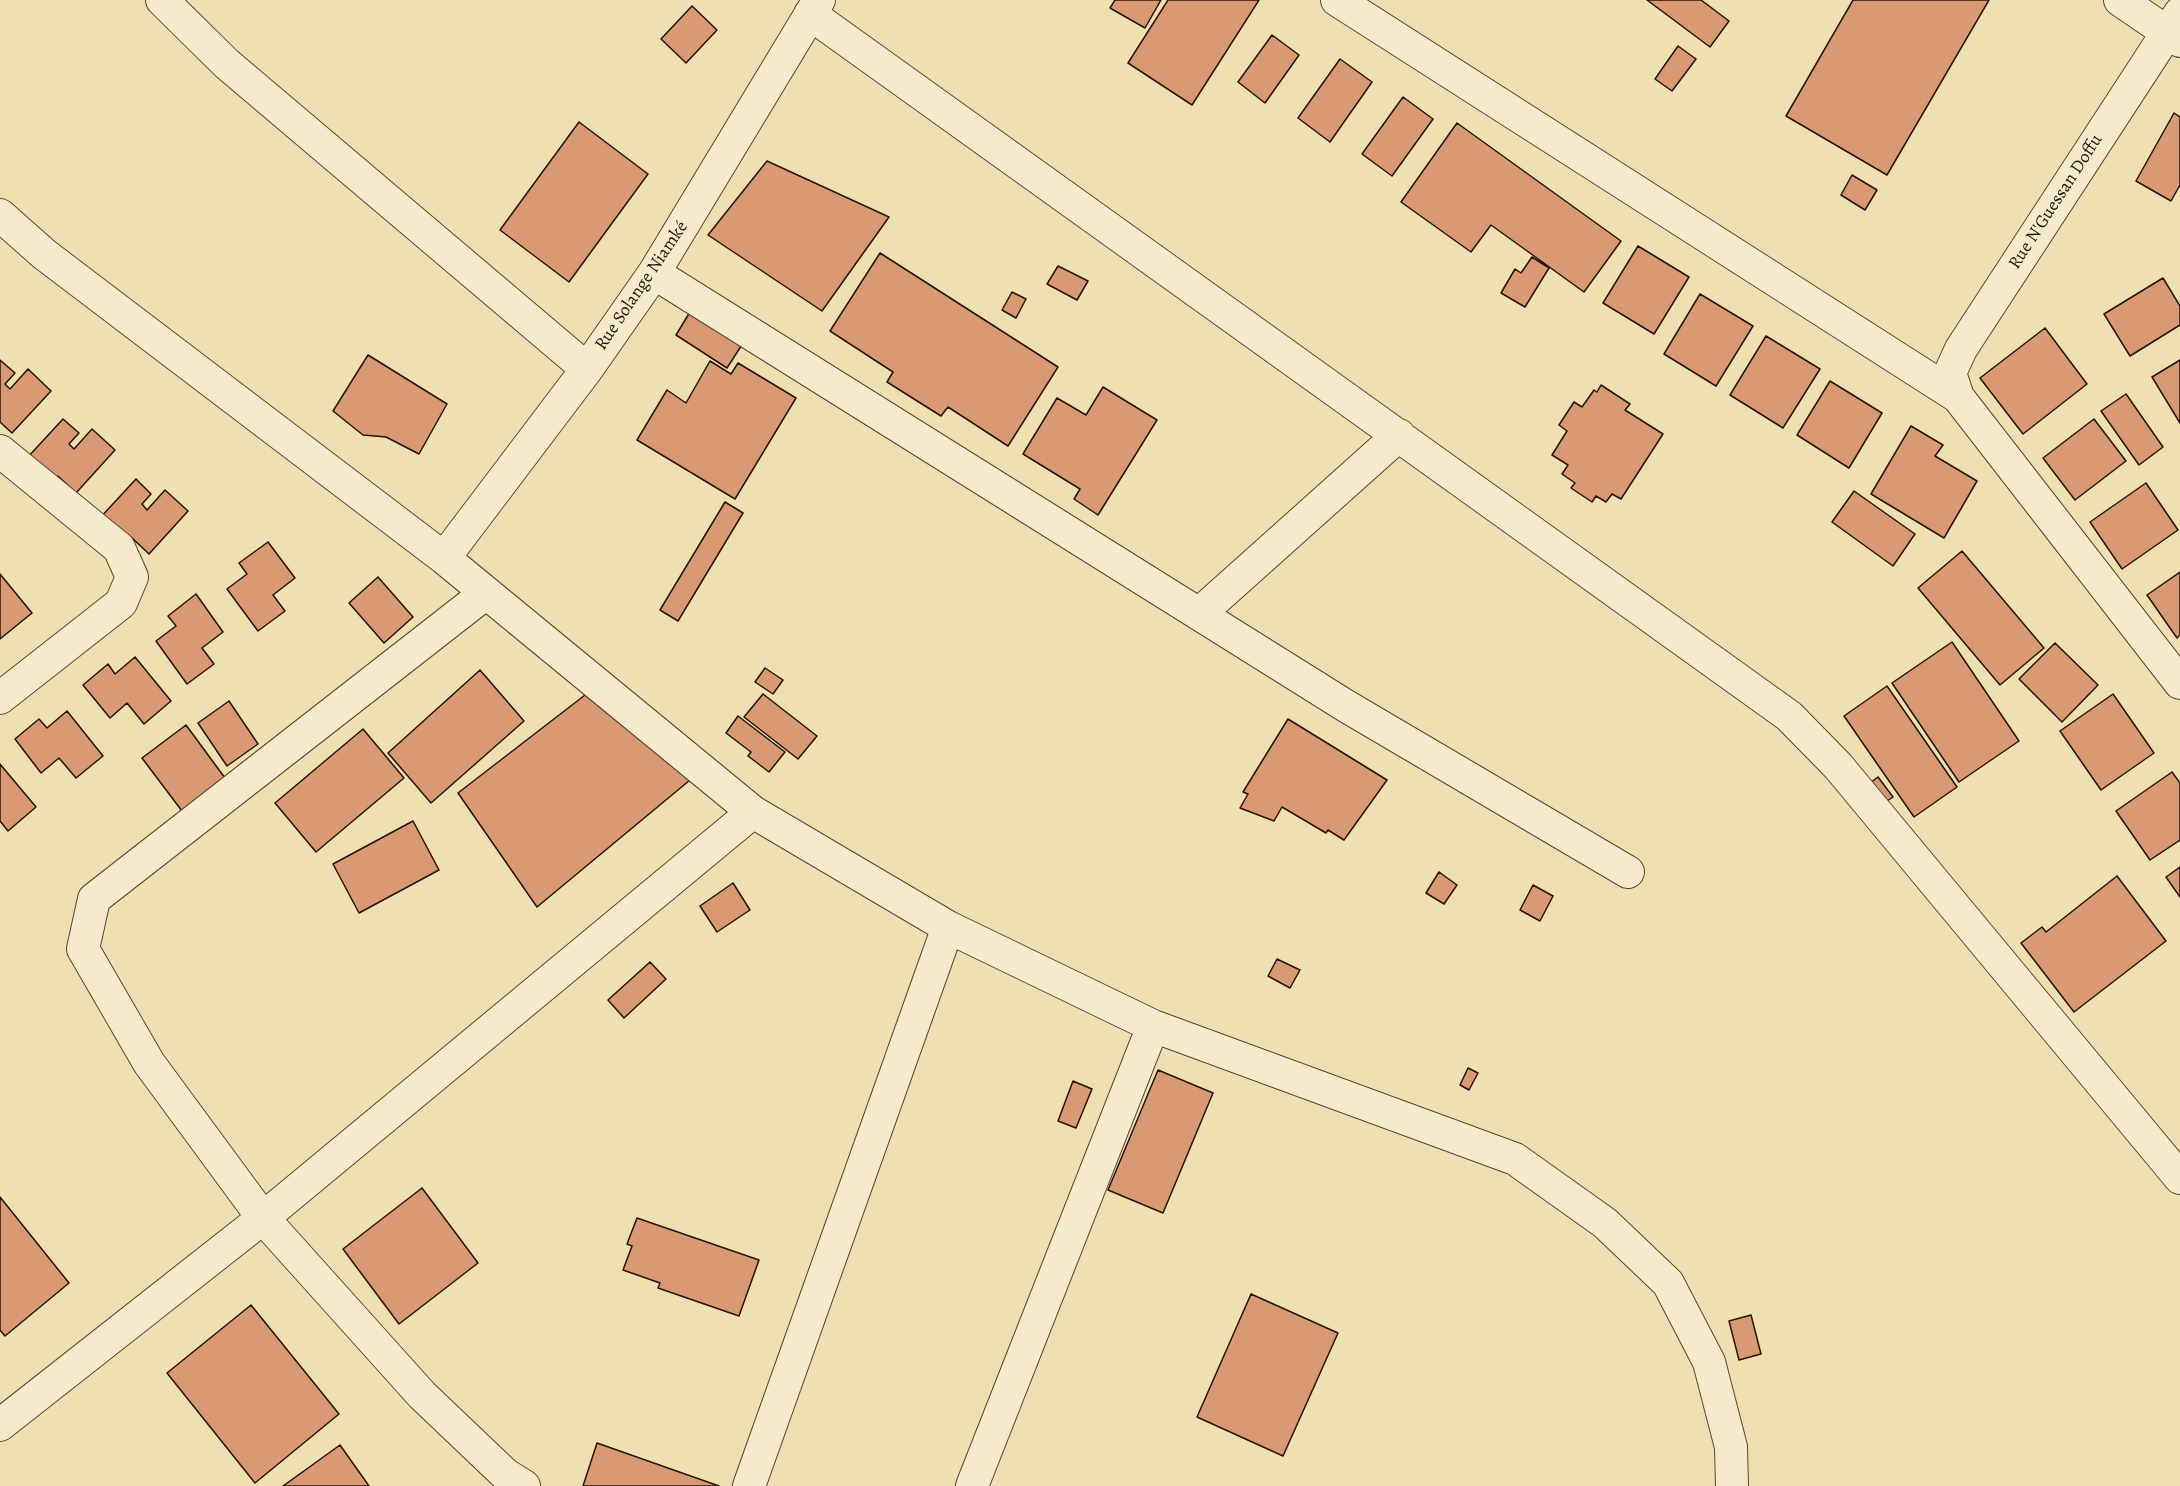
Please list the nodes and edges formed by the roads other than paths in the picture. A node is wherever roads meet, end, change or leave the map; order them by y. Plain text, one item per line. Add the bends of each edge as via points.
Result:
1 (162, 0) edge
2 (1337, 0) edge
3 (2120, 0) edge
4 (814, 7) edge
5 (2175, 29) edge
6 (0, 215) edge
7 (654, 273) junction
8 (587, 369) junction
9 (1958, 397) junction
10 (1399, 435) junction
11 (0, 451) edge
12 (444, 558) junction
13 (486, 593) junction
14 (1199, 614) junction
15 (2180, 683) edge
16 (0, 698) edge
17 (753, 812) junction
18 (1628, 872) dead end
19 (948, 927) junction
20 (1153, 1026) junction
21 (2180, 1178) edge
22 (263, 1218) junction
23 (0, 1425) edge
24 (507, 1482) edge
25 (749, 1486) edge
26 (972, 1486) edge
27 (1732, 1486) edge

1 - 8 street via 227,64
2 - 9 street
3 - 5 street
4 - 7 street, Rue Solange Niamké
4 - 10 street
5 - 9 street, Rue N'Guessan Doffu via 1961,349 1950,373
6 - 12 street via 44,254
7 - 8 street, Rue Solange Niamké
7 - 14 street
8 - 12 street, Rue Solange Niamké
9 - 15 street
10 - 14 street
10 - 21 street via 1789,716 1838,766
11 - 16 street via 119,548 132,577 121,603
12 - 13 street
13 - 17 street
13 - 22 street via 94,899 83,950 149,1064
14 - 18 street via 1346,706
17 - 19 street
17 - 22 street
19 - 20 street
19 - 25 street
20 - 26 street
20 - 27 street via 1515,1159 1605,1223 1668,1283 1709,1362 1731,1447
22 - 23 street
22 - 24 street via 422,1395

